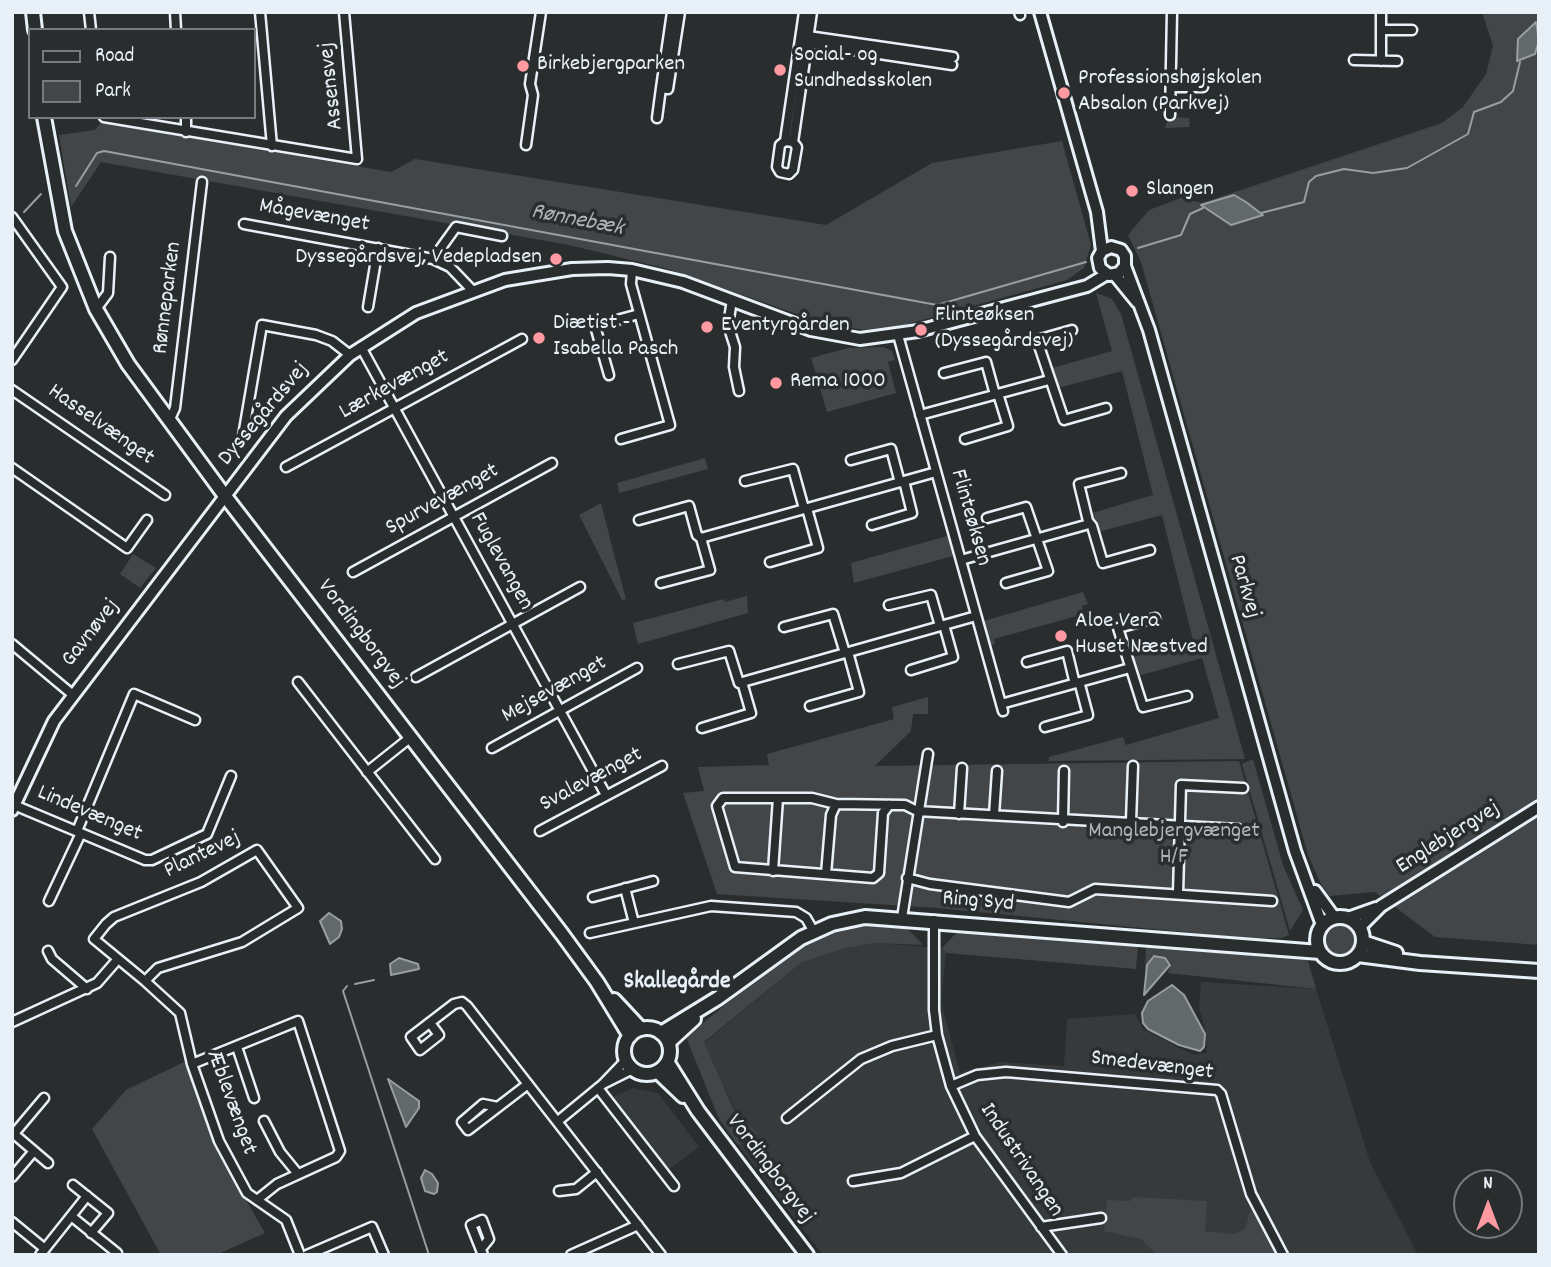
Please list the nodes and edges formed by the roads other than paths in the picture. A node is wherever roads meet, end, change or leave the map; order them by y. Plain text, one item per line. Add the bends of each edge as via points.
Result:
1 (260, 12) edge
2 (344, 12) edge
3 (541, 12) edge
4 (673, 12) edge
5 (680, 12) edge
6 (804, 12) edge
7 (812, 12) edge
8 (1040, 12) edge
9 (1172, 12) edge
10 (1381, 12) edge
11 (1381, 30) junction
12 (1412, 30) dead end
13 (804, 39) junction
14 (1354, 60) dead end
15 (952, 61) dead end
16 (1381, 61) junction
17 (1397, 61) dead end
18 (1203, 87) dead end
19 (665, 88) junction
20 (1171, 88) junction
21 (1170, 115) dead end
22 (657, 118) dead end
23 (44, 119) edge
24 (115, 119) edge
25 (186, 119) edge
26 (186, 132) junction
27 (789, 142) dead end
28 (526, 145) dead end
29 (272, 146) junction
30 (202, 182) dead end
31 (1097, 212) junction
32 (12, 217) edge
33 (244, 224) dead end
34 (502, 236) dead end
35 (1115, 247) junction
36 (377, 248) junction
37 (1102, 251) junction
38 (110, 257) dead end
39 (433, 258) junction
40 (1125, 266) junction
41 (632, 270) junction
42 (1107, 272) junction
43 (472, 290) junction
44 (732, 300) junction
45 (368, 307) dead end
46 (1140, 307) junction
47 (96, 309) junction
48 (639, 314) junction
49 (1072, 330) dead end
50 (898, 335) junction
51 (522, 338) dead end
52 (361, 347) junction
53 (350, 355) junction
54 (12, 360) edge
55 (944, 373) dead end
56 (609, 375) dead end
57 (1049, 380) junction
58 (12, 390) edge
59 (739, 391) dead end
60 (997, 394) junction
61 (394, 408) junction
62 (1106, 408) dead end
63 (920, 415) junction
64 (170, 419) junction
65 (243, 436) dead end
66 (621, 439) dead end
67 (965, 439) dead end
68 (851, 460) dead end
69 (552, 463) dead end
70 (286, 467) dead end
71 (12, 468) edge
72 (936, 472) junction
73 (1121, 473) dead end
74 (745, 481) dead end
75 (902, 482) junction
76 (165, 495) dead end
77 (225, 496) junction
78 (806, 509) junction
79 (454, 517) junction
80 (987, 518) dead end
81 (147, 520) dead end
82 (639, 520) dead end
83 (1089, 524) junction
84 (872, 525) dead end
85 (701, 538) junction
86 (1037, 538) junction
87 (1150, 550) dead end
88 (961, 560) junction
89 (770, 562) dead end
90 (353, 572) dead end
91 (661, 583) dead end
92 (1006, 583) dead end
93 (580, 587) dead end
94 (889, 605) dead end
95 (976, 616) junction
96 (1155, 618) dead end
97 (513, 625) junction
98 (942, 625) junction
99 (784, 627) dead end
100 (12, 644) edge
101 (846, 653) junction
102 (1027, 662) dead end
103 (678, 664) dead end
104 (637, 668) dead end
105 (1130, 668) junction
106 (911, 670) dead end
107 (416, 677) dead end
108 (298, 682) dead end
109 (742, 682) junction
110 (1077, 683) junction
111 (73, 695) junction
112 (1187, 696) dead end
113 (810, 706) dead end
114 (560, 710) junction
115 (195, 720) dead end
116 (702, 727) dead end
117 (1045, 727) dead end
118 (411, 737) junction
119 (492, 748) dead end
120 (928, 754) dead end
121 (662, 766) dead end
122 (1133, 766) dead end
123 (962, 768) dead end
124 (997, 771) dead end
125 (1064, 771) dead end
126 (367, 772) junction
127 (231, 776) dead end
128 (1243, 788) dead end
129 (606, 795) junction
130 (778, 798) junction
131 (836, 804) junction
132 (889, 805) junction
133 (13, 807) edge
134 (1539, 807) edge
135 (917, 811) junction
136 (959, 814) junction
137 (995, 815) junction
138 (1131, 821) junction
139 (1063, 822) junction
140 (1180, 826) junction
141 (1238, 829) dead end
142 (540, 831) dead end
143 (79, 832) junction
144 (435, 859) dead end
145 (773, 871) junction
146 (826, 874) junction
147 (1306, 877) junction
148 (907, 878) junction
149 (653, 881) dead end
150 (625, 888) junction
151 (1178, 894) junction
152 (593, 897) dead end
153 (49, 901) dead end
154 (1272, 901) dead end
155 (1381, 906) junction
156 (1334, 917) junction
157 (902, 918) junction
158 (1348, 918) junction
159 (934, 920) junction
160 (635, 923) junction
161 (1322, 925) junction
162 (1360, 927) junction
163 (814, 932) junction
164 (590, 933) dead end
165 (1317, 937) junction
166 (1256, 948) junction
167 (1361, 948) junction
168 (48, 951) dead end
169 (1320, 952) junction
170 (118, 959) junction
171 (1539, 971) edge
172 (145, 981) junction
173 (87, 989) junction
174 (12, 1022) edge
175 (184, 1023) joint
176 (430, 1023) dead end
177 (635, 1033) junction
178 (937, 1035) junction
179 (665, 1037) junction
180 (237, 1047) junction
181 (192, 1064) junction
182 (629, 1065) junction
183 (663, 1068) junction
184 (528, 1084) junction
185 (600, 1086) junction
186 (951, 1086) junction
187 (44, 1098) dead end
188 (254, 1098) dead end
189 (498, 1107) dead end
190 (787, 1118) dead end
191 (264, 1121) dead end
192 (558, 1121) junction
193 (13, 1135) edge
194 (975, 1136) junction
195 (34, 1151) junction
196 (48, 1163) dead end
197 (14, 1171) edge
198 (597, 1172) junction
199 (298, 1174) junction
200 (853, 1181) dead end
201 (73, 1185) dead end
202 (674, 1186) dead end
203 (559, 1191) dead end
204 (87, 1196) junction
205 (257, 1200) junction
206 (71, 1216) junction
207 (1101, 1218) dead end
208 (12, 1222) edge
209 (638, 1225) junction
210 (1041, 1227) junction
211 (92, 1233) junction
212 (42, 1252) edge
213 (117, 1253) edge
214 (1059, 1254) edge
215 (300, 1255) edge
216 (307, 1255) edge
217 (384, 1255) edge
218 (571, 1255) edge
219 (661, 1255) edge
220 (807, 1255) edge
221 (1283, 1255) edge

1 - 29 street
2 - 29 street, Assensvej via 359,156 353,161
3 - 28 street
4 - 19 street
5 - 19 street
6 - 13 street
7 - 13 street
8 - 31 street
9 - 20 street
10 - 11 street
11 - 12 street
11 - 16 street
13 - 15 street
13 - 27 street
14 - 16 street
16 - 17 street
18 - 20 street
19 - 22 street
20 - 21 street
23 - 47 main road, Vordingborgvej via 65,231
24 - 26 street
25 - 26 street
26 - 29 street
30 - 64 street, Rønneparken
31 - 35 street
31 - 37 street
32 - 54 street via 62,287
33 - 36 street, Mågevænget
34 - 39 street via 456,227
35 - 37 street
35 - 40 street via 1125,256
36 - 39 street, Mågevænget
36 - 45 street, Mågevænget
37 - 42 street via 1098,261
38 - 47 street via 108,293
39 - 43 street, Mågevænget via 450,267
40 - 42 street
40 - 46 street, Parkvej
41 - 43 street, Dyssegårdsvej via 546,272
41 - 44 street, Dyssegårdsvej
41 - 48 street
42 - 46 street, Parkvej
42 - 50 street, Dyssegårdsvej via 1069,289
43 - 52 street, Dyssegårdsvej via 416,313
44 - 50 street, Dyssegårdsvej via 836,336
44 - 59 street via 728,326
46 - 147 street, Parkvej
47 - 64 main road, Vordingborgvej via 128,364
48 - 56 street via 595,326
48 - 66 street via 670,425
49 - 57 street via 1037,340
50 - 63 street, Flinteøksen
51 - 61 street, Lærkevænget
52 - 53 street, Dyssegårdsvej
52 - 61 street, Fuglevangen
53 - 65 street via 316,335 262,325
53 - 77 street, Dyssegårdsvej via 304,396
55 - 60 street via 986,362
57 - 60 street
57 - 62 street via 1064,419
58 - 76 street, Hasselvænget
60 - 63 street
60 - 67 street via 1008,426
61 - 70 street, Lærkevænget
61 - 79 street, Fuglevangen
63 - 72 street, Flinteøksen
64 - 77 main road, Vordingborgvej
68 - 75 street via 891,449
69 - 79 street, Spurvevænget
71 - 81 street via 127,548
72 - 75 street
72 - 88 street, Flinteøksen
73 - 83 street via 1079,484
74 - 78 street via 793,469
75 - 78 street
75 - 84 street via 912,513
77 - 111 street, Gavnøvej
77 - 118 main road, Vordingborgvej
78 - 85 street
78 - 89 street via 818,548
79 - 90 street, Spurvevænget
79 - 97 street, Fuglevangen
80 - 86 street via 1026,507
82 - 85 street via 689,506
83 - 86 street
83 - 87 street via 1103,563
85 - 91 street via 710,570
86 - 88 street
86 - 92 street via 1048,571
88 - 95 street, Flinteøksen
93 - 97 street
94 - 98 street via 931,594
95 - 98 street
95 - 110 street, Flinteøksen via 1002,708
96 - 105 street via 1118,628
97 - 107 street
97 - 114 street, Fuglevangen
98 - 101 street
98 - 106 street via 953,657
99 - 101 street via 833,614
100 - 111 street
101 - 109 street
101 - 113 street via 859,692
102 - 110 street via 1067,651
103 - 109 street via 729,651
104 - 114 street, Mejsevænget
105 - 110 street
105 - 112 street via 1143,707
108 - 126 street
109 - 116 street via 751,713
110 - 117 street via 1088,715
111 - 133 street, Gavnøvej via 44,737
114 - 119 street, Mejsevænget
114 - 129 street, Fuglevangen
115 - 143 street via 134,694
118 - 126 street
118 - 177 main road, Vordingborgvej
120 - 135 street
121 - 129 street, Svalevænget
122 - 138 street
123 - 136 street
124 - 137 street
125 - 139 street
126 - 144 street
127 - 143 street, Lindevænget via 207,834 152,860
128 - 140 street via 1181,785
129 - 142 street, Svalevænget
130 - 131 street
130 - 145 street
130 - 145 street via 723,797 717,806 735,867
131 - 132 street
131 - 146 street
132 - 135 street
132 - 146 street via 883,813 877,877
133 - 143 street, Lindevænget
134 - 155 street, Englebjergvej
135 - 136 street
135 - 148 street
136 - 137 street
137 - 139 street
138 - 139 street
138 - 140 street
140 - 141 street
140 - 151 street
143 - 153 street
145 - 146 street
147 - 156 street, Parkvej
147 - 161 street, Parkvej
148 - 151 street via 1069,902 1095,889
148 - 157 street
149 - 150 street
150 - 152 street
150 - 160 street
151 - 154 street
155 - 158 street, Englebjergvej
155 - 162 street, Englebjergvej
156 - 158 main road
156 - 161 main road
157 - 159 main road, Ring Syd
157 - 163 main road, Ring Syd via 865,917
158 - 162 main road
159 - 166 main road, Ring Syd
159 - 178 street, Industrivangen via 932,988
160 - 163 street via 711,906 796,912
160 - 164 street
161 - 165 main road
162 - 167 main road
163 - 179 main road, Ring Syd
165 - 166 main road, Ring Syd via 1295,945
165 - 169 main road
166 - 169 main road, Ring Syd
167 - 169 main road via 1348,962 1336,963
167 - 171 main road via 1447,964
168 - 173 street
170 - 172 street, Plantevej
170 - 172 street, Plantevej via 94,939 114,917 201,881 257,850 298,908 242,942 158,968
170 - 173 street
172 - 175 street, Plantevej via 175,1007
173 - 174 street
175 - 181 street, Æblevænget
176 - 184 street via 462,1002
177 - 179 main road
177 - 182 main road via 624,1048
178 - 186 street, Industrivangen
178 - 190 street via 862,1059
179 - 183 main road
180 - 181 street
180 - 188 street
180 - 199 street via 298,1021 340,1145 336,1157
181 - 205 street, Æblevænget via 219,1141 247,1193
182 - 183 main road via 643,1074
182 - 185 street
183 - 220 main road, Vordingborgvej
184 - 189 street
184 - 192 street
185 - 192 street
185 - 202 street
186 - 194 street, Industrivangen
186 - 221 street, Smedevænget via 977,1075 1006,1072 1217,1090 1251,1194
187 - 193 street
191 - 199 street
192 - 198 street
193 - 195 street
194 - 200 street via 901,1173
194 - 210 street, Industrivangen
195 - 196 street
195 - 197 street
198 - 203 street via 576,1189
198 - 209 street
199 - 205 street
201 - 204 street
204 - 206 street
204 - 211 street via 108,1213
205 - 215 street, Æblevænget via 286,1220
206 - 211 street
206 - 212 street
207 - 210 street
208 - 212 street
209 - 218 street
209 - 219 street
210 - 214 street, Industrivangen
211 - 213 street
216 - 217 street via 372,1227

